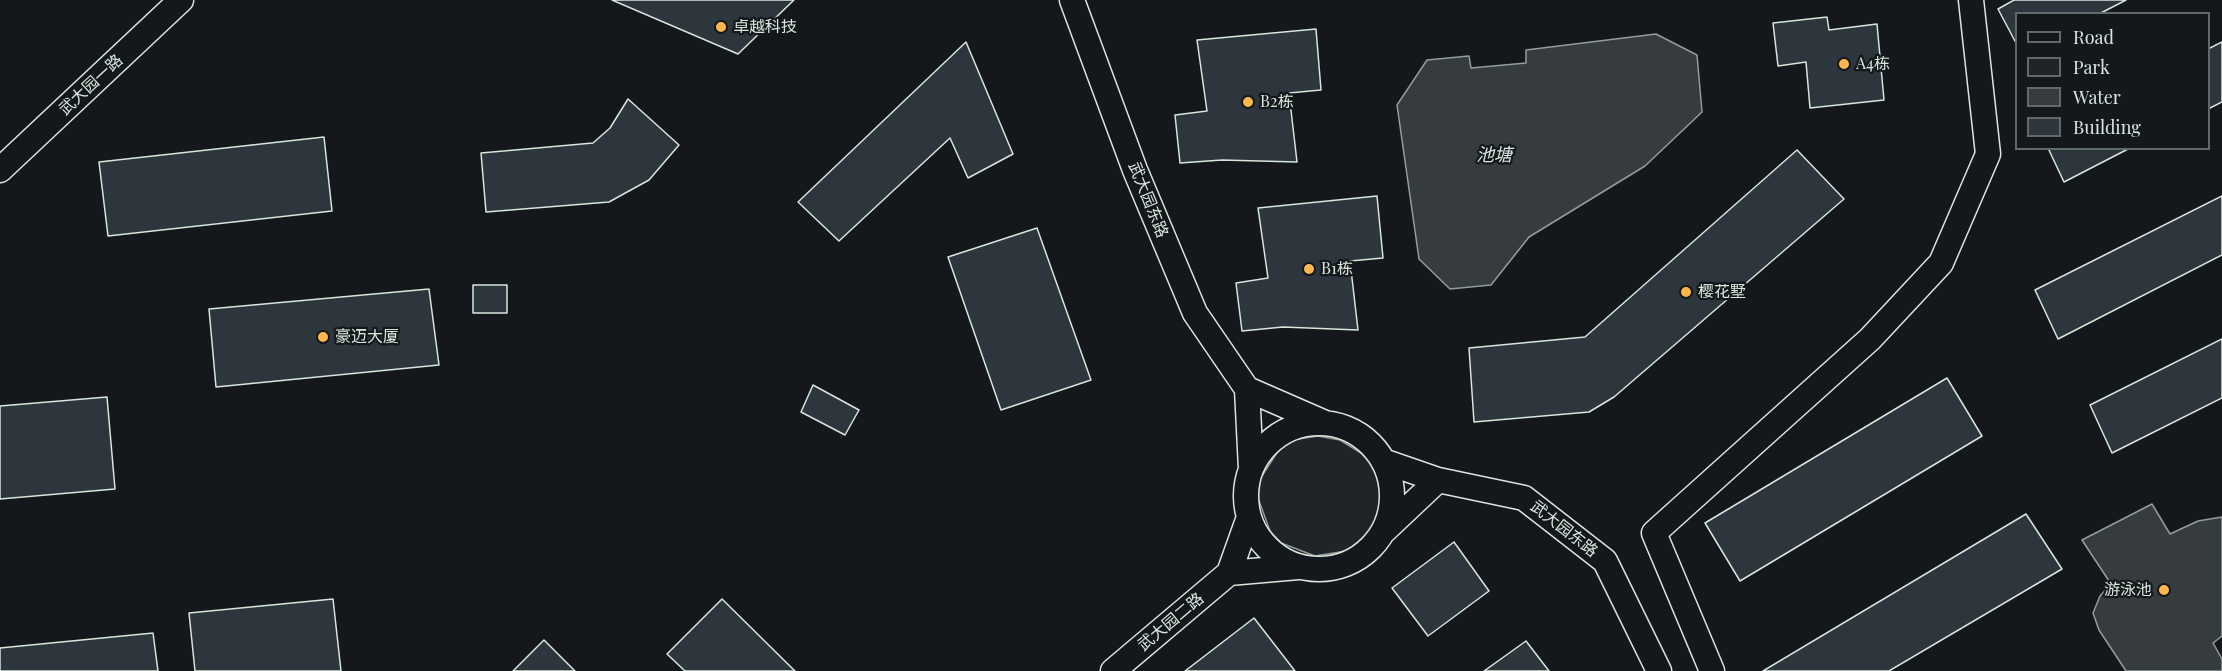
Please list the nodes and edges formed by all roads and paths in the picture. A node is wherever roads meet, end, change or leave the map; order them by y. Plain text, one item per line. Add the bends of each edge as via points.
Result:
1 (181, 0) edge
2 (1072, 0) edge
3 (1971, 0) edge
4 (0, 170) edge
5 (1247, 389) junction
6 (1326, 424) junction
7 (1383, 461) junction
8 (1251, 469) junction
9 (1438, 480) junction
10 (1249, 517) junction
11 (1384, 532) junction
12 (1299, 567) junction
13 (1229, 573) junction
14 (1113, 671) edge
15 (1659, 671) edge
16 (1712, 671) edge

1 - 4 street, 武大园一路
2 - 5 street, 武大园东路 via 1135,170 1195,313
3 - 16 street via 1988,154 1941,263 1870,339 1654,534
5 - 6 street
5 - 8 street
6 - 7 street via 1349,430 1369,442
6 - 8 street via 1303,425 1281,434 1263,449
7 - 9 street, 武大园东路
7 - 11 street via 1391,484 1392,509
8 - 10 street via 1246,493
9 - 11 street
9 - 15 street, 武大园东路 via 1524,498 1605,561
10 - 12 street via 1260,539 1277,556
10 - 13 street
11 - 12 street via 1368,551 1348,564 1324,570
12 - 13 street
13 - 14 street, 武大园二路

